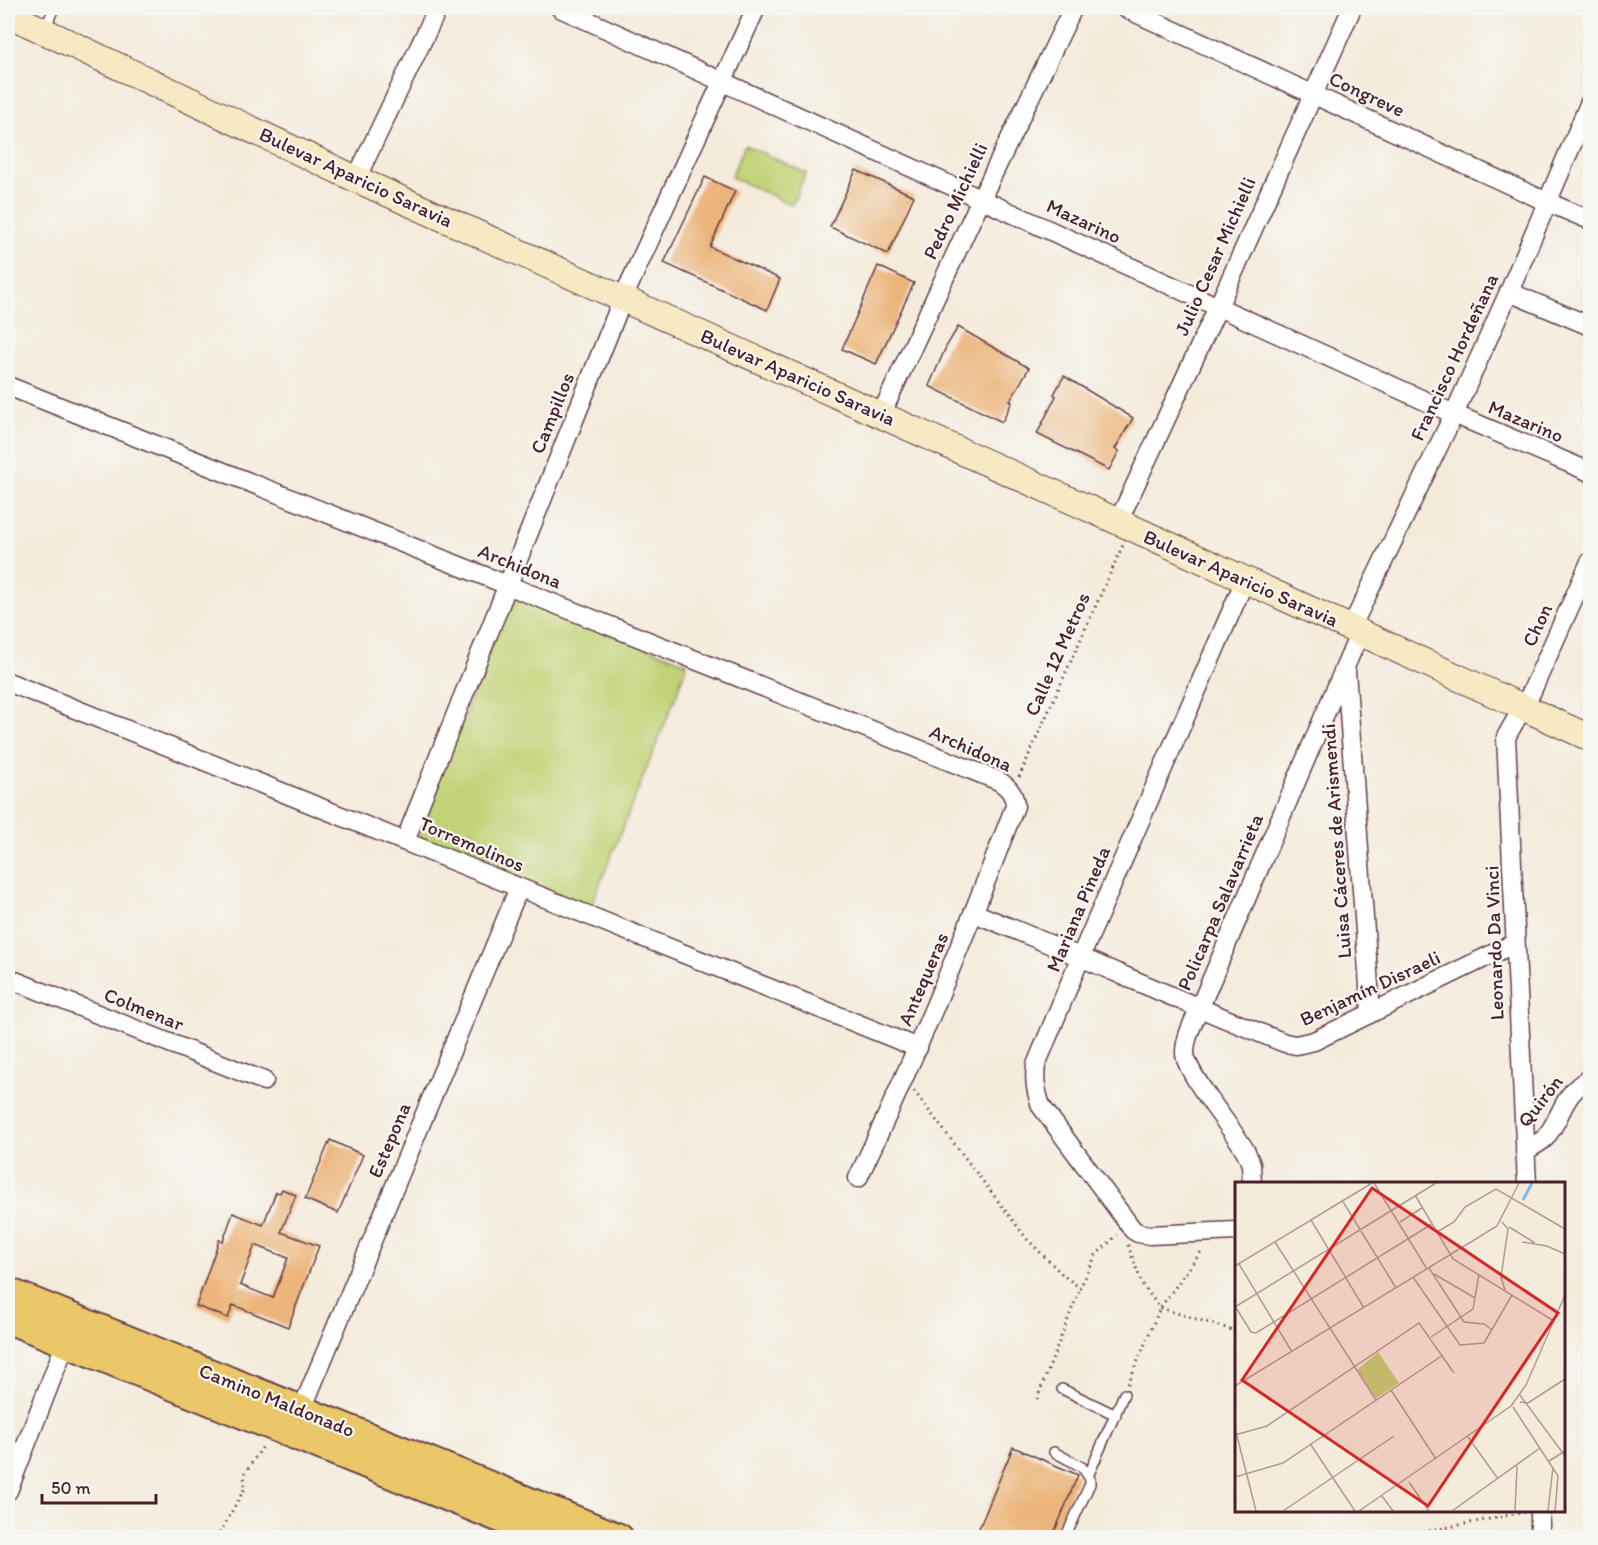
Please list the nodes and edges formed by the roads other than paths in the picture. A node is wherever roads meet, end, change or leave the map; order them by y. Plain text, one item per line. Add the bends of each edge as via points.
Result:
1 (54, 8) edge
2 (438, 8) edge
3 (560, 8) edge
4 (756, 8) edge
5 (1073, 8) edge
6 (1125, 8) edge
7 (1352, 8) edge
8 (8, 14) edge
9 (44, 32) junction
10 (722, 81) junction
11 (1313, 93) junction
12 (1590, 102) edge
13 (356, 179) junction
14 (981, 199) junction
15 (1547, 202) junction
16 (1590, 220) edge
17 (1509, 292) junction
18 (622, 298) junction
19 (1218, 307) junction
20 (1590, 326) edge
21 (8, 386) edge
22 (1454, 414) junction
23 (881, 415) junction
24 (1590, 472) edge
25 (1124, 525) junction
26 (1590, 562) edge
27 (1245, 580) junction
28 (508, 585) junction
29 (1356, 630) junction
30 (1346, 666) junction
31 (8, 682) edge
32 (1523, 706) junction
33 (1590, 738) edge
34 (1012, 792) joint
35 (405, 841) junction
36 (519, 888) junction
37 (974, 913) junction
38 (1515, 943) junction
39 (1081, 956) junction
40 (8, 978) edge
41 (1199, 1009) junction
42 (1371, 1013) junction
43 (918, 1048) junction
44 (1590, 1078) edge
45 (264, 1081) dead end
46 (1525, 1151) junction
47 (858, 1178) dead end
48 (1252, 1182) edge
49 (1527, 1182) edge
50 (1235, 1231) edge
51 (8, 1292) edge
52 (8, 1318) edge
53 (66, 1342) junction
54 (1062, 1389) dead end
55 (1124, 1394) road end
56 (302, 1409) junction
57 (1116, 1415) junction
58 (1054, 1452) dead end
59 (1089, 1474) junction
60 (8, 1491) edge
61 (1540, 1512) edge
62 (544, 1529) edge
63 (620, 1538) edge
64 (1065, 1538) edge
65 (1540, 1538) edge

1 - 9 lane
2 - 13 street
3 - 10 street, Mazarino
4 - 10 street, Campillos
5 - 14 street, Pedro Michielli
6 - 11 street, Congreve
7 - 11 street, Julio Cesar Michielli
8 - 9 street, Bulevar Aparicio Saravia
9 - 13 street, Bulevar Aparicio Saravia
10 - 14 street, Mazarino
10 - 18 street, Campillos
11 - 15 street, Congreve
11 - 19 street, Julio Cesar Michielli
12 - 15 street, Francisco Hordeñana
13 - 18 street, Bulevar Aparicio Saravia
14 - 19 street, Mazarino
14 - 23 street, Pedro Michielli
15 - 16 street, Congreve
15 - 17 street, Francisco Hordeñana
17 - 20 street
17 - 22 street, Francisco Hordeñana
18 - 23 street, Bulevar Aparicio Saravia
18 - 28 street, Campillos
19 - 22 street, Mazarino
19 - 25 street, Julio Cesar Michielli
21 - 28 street, Archidona
22 - 24 street, Mazarino
22 - 29 street, Francisco Hordeñana
23 - 25 street, Bulevar Aparicio Saravia
25 - 27 street, Bulevar Aparicio Saravia
26 - 32 street, Chon
27 - 29 street, Bulevar Aparicio Saravia
27 - 39 street, Mariana Pineda
28 - 34 street, Archidona via 999,781
28 - 35 street, Campillos
29 - 30 street, Policarpa Salavarrieta
29 - 32 street, Bulevar Aparicio Saravia
30 - 41 street, Policarpa Salavarrieta
30 - 42 street, Luisa Cáceres de Arismendi
31 - 35 street, Torremolinos
32 - 33 street, Bulevar Aparicio Saravia
32 - 38 street, Leonardo Da Vinci via 1506,737
34 - 37 street, Antequeras via 1015,806
35 - 36 street, Torremolinos
36 - 43 street, Torremolinos
36 - 56 street, Estepona
37 - 39 street, Benjamín Disraeli
37 - 43 street, Antequeras
38 - 42 street, Benjamín Disraeli
38 - 46 street, Leonardo Da Vinci
39 - 41 street, Benjamín Disraeli
39 - 50 street, Mariana Pineda via 1036,1065 1036,1091 1041,1106 1127,1233
40 - 45 street, Colmenar
41 - 42 street, Benjamín Disraeli via 1296,1045 1314,1041
41 - 48 street, Policarpa Salavarrieta via 1186,1044 1189,1070 1246,1152
43 - 47 street, Antequeras
44 - 46 street, Quirón via 1566,1099 1544,1139
46 - 49 street, Leonardo Da Vinci
51 - 56 main road, Camino Maldonado
52 - 53 main road, Camino Maldonado
53 - 60 street
53 - 62 main road, Camino Maldonado via 277,1428
54 - 57 lane
55 - 57 lane
56 - 62 main road, Camino Maldonado
57 - 59 lane
58 - 59 lane
59 - 64 lane via 1090,1484
61 - 65 street
62 - 63 main road, Camino Maldonado

